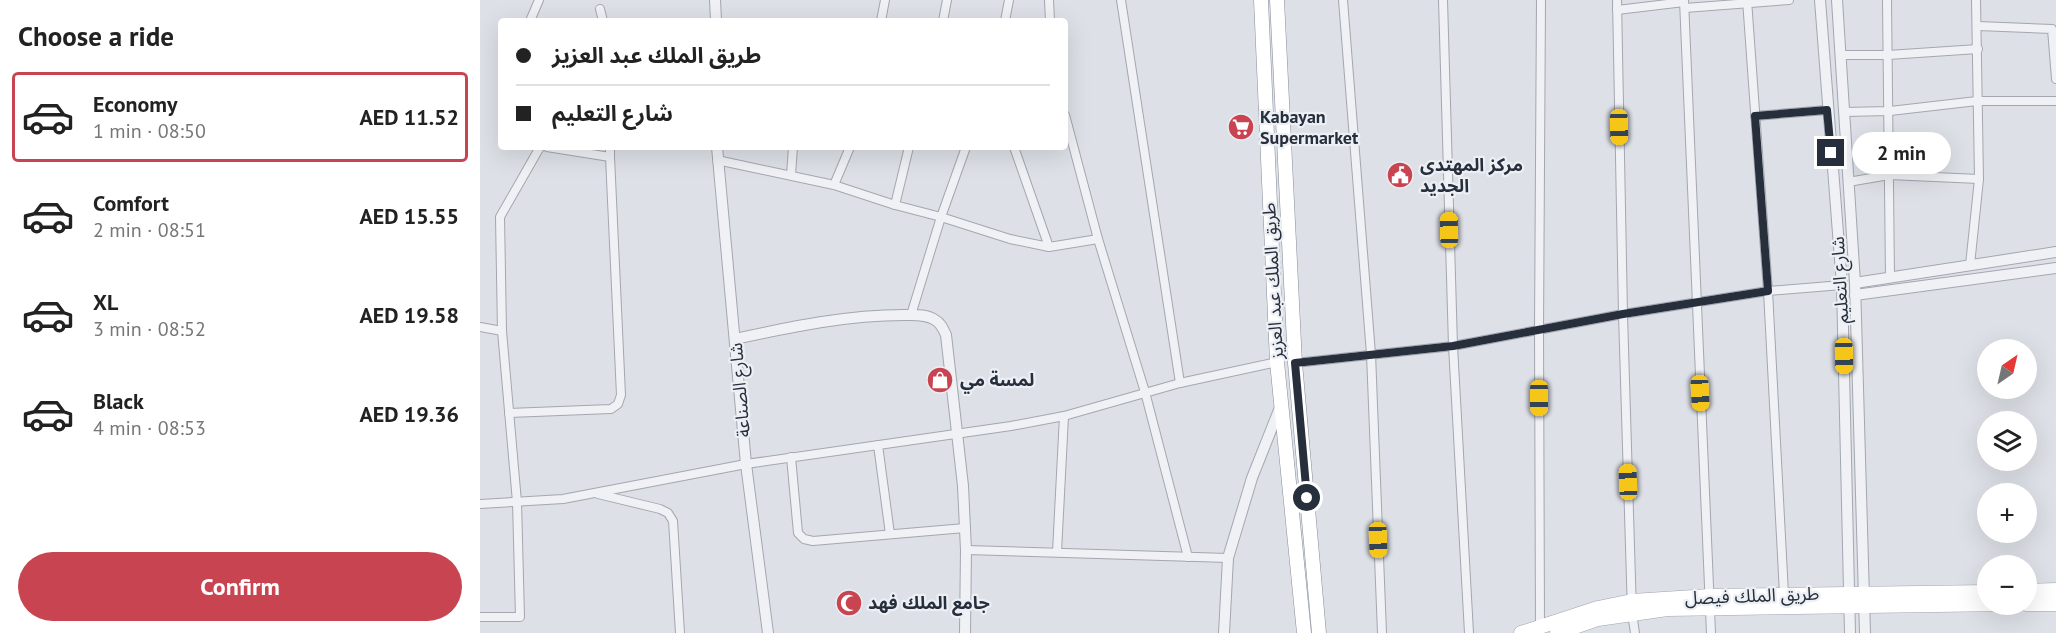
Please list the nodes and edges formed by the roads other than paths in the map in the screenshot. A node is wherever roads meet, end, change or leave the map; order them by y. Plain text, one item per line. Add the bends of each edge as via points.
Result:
1 (539, 0) edge
2 (716, 0) edge
3 (885, 0) edge
4 (947, 0) edge
5 (1009, 0) edge
6 (1049, 0) edge
7 (1122, 0) edge
8 (1261, 0) edge
9 (1277, 0) edge
10 (1343, 0) edge
11 (1443, 0) edge
12 (1541, 0) edge
13 (1789, 0) edge
14 (1820, 0) edge
15 (1837, 0) edge
16 (1887, 0) edge
17 (1976, 0) edge
18 (1747, 2) edge
19 (1684, 3) edge
20 (1617, 5) edge
21 (600, 9) dead end
22 (531, 18) edge
23 (602, 18) edge
24 (716, 18) edge
25 (882, 18) edge
26 (944, 18) edge
27 (1006, 18) edge
28 (1050, 18) edge
29 (1978, 26) junction
30 (1978, 48) junction
31 (1840, 55) junction
32 (1888, 55) junction
33 (2056, 79) edge
34 (1977, 101) junction
35 (2056, 101) edge
36 (1827, 110) junction
37 (1890, 111) junction
38 (1844, 112) junction
39 (1755, 116) junction
40 (1068, 126) edge
41 (538, 150) edge
42 (566, 150) edge
43 (610, 150) edge
44 (717, 150) edge
45 (793, 150) edge
46 (848, 150) edge
47 (908, 150) edge
48 (965, 150) edge
49 (1015, 150) edge
50 (610, 157) junction
51 (717, 160) junction
52 (791, 175) junction
53 (1889, 175) junction
54 (1979, 179) junction
55 (1848, 182) junction
56 (834, 184) junction
57 (894, 205) junction
58 (941, 217) junction
59 (1098, 239) junction
60 (1049, 247) junction
61 (2056, 252) edge
62 (1970, 265) junction
63 (2056, 268) edge
64 (1890, 278) junction
65 (1855, 283) junction
66 (1842, 285) junction
67 (1768, 291) junction
68 (1855, 295) junction
69 (1696, 303) junction
70 (1623, 314) junction
71 (911, 315) junction
72 (480, 327) edge
73 (1539, 330) junction
74 (502, 331) junction
75 (735, 339) junction
76 (1453, 346) junction
77 (1371, 354) junction
78 (1277, 363) junction
79 (1295, 363) junction
80 (1180, 383) junction
81 (1145, 392) junction
82 (1281, 405) junction
83 (509, 413) junction
84 (1064, 416) junction
85 (957, 434) junction
86 (878, 445) junction
87 (791, 457) junction
88 (746, 464) junction
89 (594, 494) junction
90 (517, 502) junction
91 (480, 504) edge
92 (965, 528) junction
93 (890, 534) junction
94 (966, 550) junction
95 (1057, 552) junction
96 (1188, 557) junction
97 (1228, 558) junction
98 (2056, 590) edge
99 (2037, 591) edge
100 (1977, 592) edge
101 (1784, 594) junction
102 (1857, 600) junction
103 (1711, 602) junction
104 (1977, 603) edge
105 (2037, 604) edge
106 (2056, 604) edge
107 (1632, 607) junction
108 (480, 617) edge
109 (1540, 629) edge
110 (680, 633) edge
111 (768, 633) edge
112 (965, 633) edge
113 (1224, 633) edge
114 (1304, 633) edge
115 (1318, 633) edge
116 (1382, 633) edge
117 (1470, 633) edge
118 (1521, 633) edge
119 (1557, 633) edge
120 (1635, 633) edge
121 (1711, 633) edge
122 (1850, 633) edge
123 (1865, 633) edge

1 - 22 street
2 - 24 street
3 - 25 street
4 - 26 street
5 - 27 street
6 - 28 street
7 - 80 street
8 - 78 main road, طريق الملك عبد العزيز
9 - 79 main road, طريق الملك عبد العزيز
10 - 77 street
11 - 76 street
12 - 73 street
13 - 18 street
14 - 36 street, شارع التعليم
15 - 31 street, شارع التعليم
16 - 32 street
17 - 29 street
18 - 19 street
18 - 39 street
19 - 20 street
19 - 69 street
20 - 70 street
21 - 23 street
29 - 30 street
29 - 33 street via 2052,29
30 - 32 street
30 - 34 street
31 - 32 street
31 - 38 street, شارع التعليم
32 - 37 street
34 - 35 street
34 - 37 street
34 - 54 street
36 - 39 street
36 - 66 street, شارع التعليم
37 - 38 street
37 - 53 street
38 - 55 street, شارع التعليم
39 - 67 street
40 - 59 street
41 - 74 street via 500,217
42 - 50 street
43 - 50 street
44 - 51 street, شارع الصناعة
45 - 52 street
46 - 56 street
47 - 57 street
48 - 58 street
49 - 60 street
50 - 83 street via 621,395 618,404 611,408
51 - 52 street
51 - 75 street, شارع الصناعة
52 - 56 street
53 - 54 street
53 - 55 street
53 - 64 street
54 - 62 street
55 - 65 street, شارع التعليم
56 - 57 street
57 - 58 street
58 - 60 street
58 - 71 street
59 - 60 street
59 - 81 street
61 - 62 street
62 - 64 street
63 - 68 street
64 - 65 street
65 - 68 street, شارع التعليم
66 - 67 street
66 - 102 street, شارع التعليم
67 - 69 street
67 - 101 street
68 - 102 street, شارع التعليم
69 - 70 street
69 - 103 street
70 - 73 street
70 - 107 street
71 - 75 street via 814,322
71 - 85 street via 935,319 946,334
72 - 74 street
73 - 76 street
73 - 109 street
74 - 83 street
75 - 88 street, شارع الصناعة
76 - 77 street
76 - 117 street
77 - 79 street
77 - 116 street
78 - 80 street
78 - 82 main road, طريق الملك عبد العزيز
79 - 115 main road, طريق الملك عبد العزيز
80 - 81 street
81 - 84 street
81 - 96 street
82 - 97 street via 1252,478
82 - 114 main road, طريق الملك عبد العزيز
83 - 90 street
84 - 85 street
84 - 95 street
85 - 86 street
85 - 92 street
86 - 87 street
86 - 93 street
87 - 88 street
87 - 93 street via 798,533 804,538 813,541
88 - 89 street
88 - 111 street, شارع الصناعة
89 - 90 street
89 - 110 street via 660,509 673,521
90 - 91 street
90 - 108 street via 520,617
92 - 93 street
92 - 94 street
94 - 95 street
94 - 112 street
95 - 96 street
96 - 97 street
97 - 113 street
98 - 99 main road
100 - 102 main road, طريق الملك فيصل
101 - 102 main road, طريق الملك فيصل
101 - 103 main road, طريق الملك فيصل
102 - 103 main road, طريق الملك فيصل
102 - 104 main road, طريق الملك فيصل
102 - 122 street, شارع التعليم
102 - 123 street, شارع التعليم
103 - 107 main road, طريق الملك فيصل
103 - 121 street
105 - 106 main road
107 - 109 main road, طريق الملك فيصل via 1598,608
107 - 119 main road, طريق الملك فيصل
107 - 120 street
109 - 118 main road, طريق الملك فيصل

